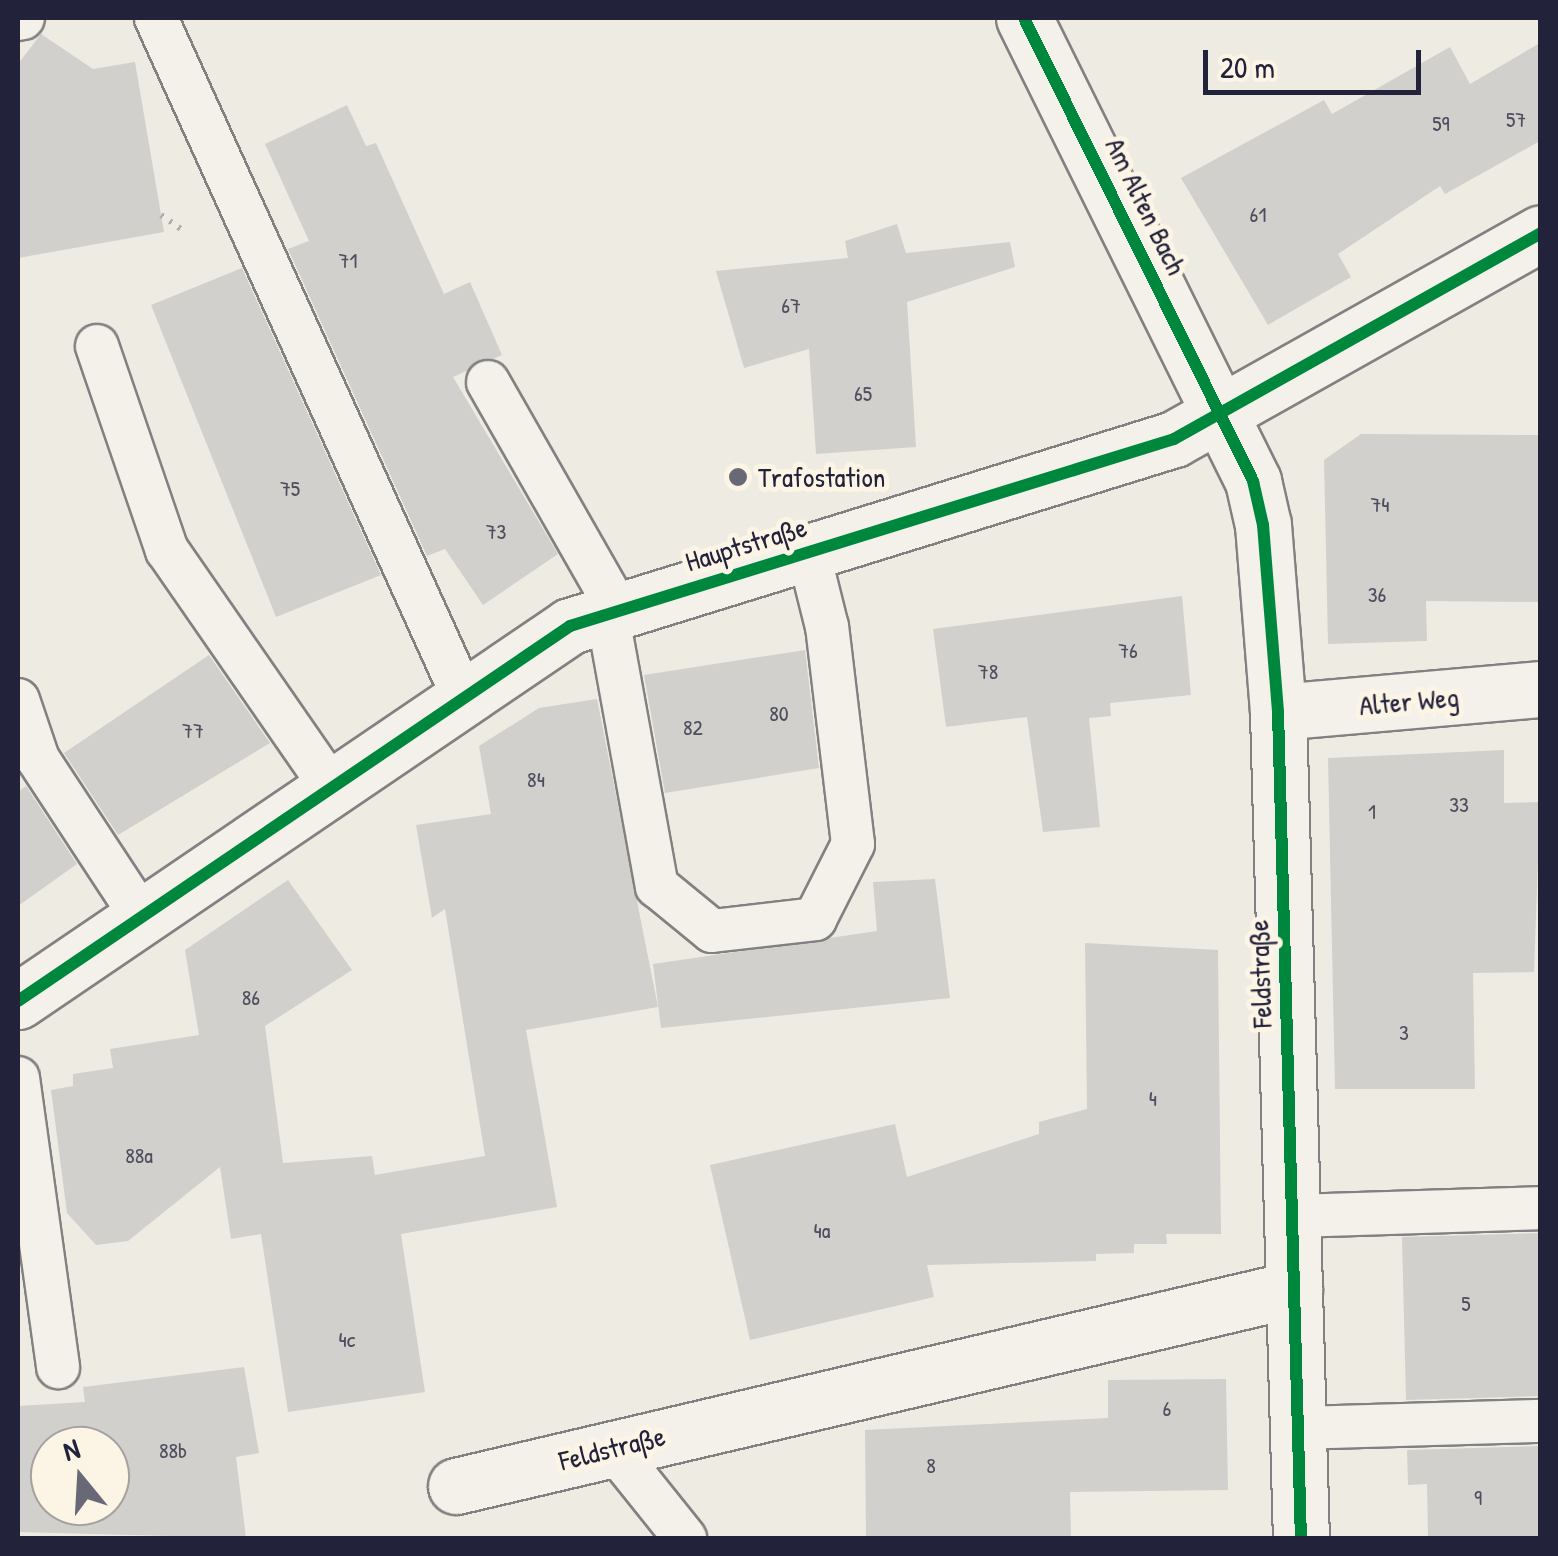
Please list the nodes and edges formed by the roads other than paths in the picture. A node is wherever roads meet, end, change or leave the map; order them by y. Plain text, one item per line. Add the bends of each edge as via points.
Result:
1 (156, 18) edge
2 (1024, 18) edge
3 (1540, 234) edge
4 (97, 346) dead end
5 (488, 382) dead end
6 (1222, 417) junction
7 (808, 551) junction
8 (612, 610) junction
9 (1540, 688) edge
10 (462, 694) junction
11 (18, 700) edge
12 (1278, 712) junction
13 (332, 786) junction
14 (143, 919) junction
15 (18, 1001) edge
16 (18, 1078) edge
17 (1540, 1208) edge
18 (1292, 1216) junction
19 (1294, 1289) junction
20 (58, 1366) dead end
21 (1540, 1421) edge
22 (1298, 1428) junction
23 (612, 1447) junction
24 (456, 1486) dead end
25 (685, 1538) edge
26 (1301, 1538) edge

1 - 10 lane
2 - 6 street, Am Alten Bach
3 - 6 street, Hauptstraße
4 - 13 lane via 167,550
5 - 8 lane
6 - 7 street, Hauptstraße
6 - 12 street, Feldstraße via 1263,525
7 - 8 street, Hauptstraße
7 - 8 lane via 854,844 815,919 712,931 657,886
8 - 10 street, Hauptstraße
9 - 12 street, Alter Weg
10 - 13 street, Hauptstraße
11 - 14 lane via 38,759
12 - 18 street, Feldstraße
13 - 14 street, Hauptstraße
14 - 15 street, Hauptstraße
16 - 20 lane
17 - 18 lane
18 - 19 street, Feldstraße
19 - 22 street, Feldstraße
19 - 23 street, Feldstraße
21 - 22 lane
22 - 26 street, Feldstraße
23 - 24 street, Feldstraße
23 - 25 lane

